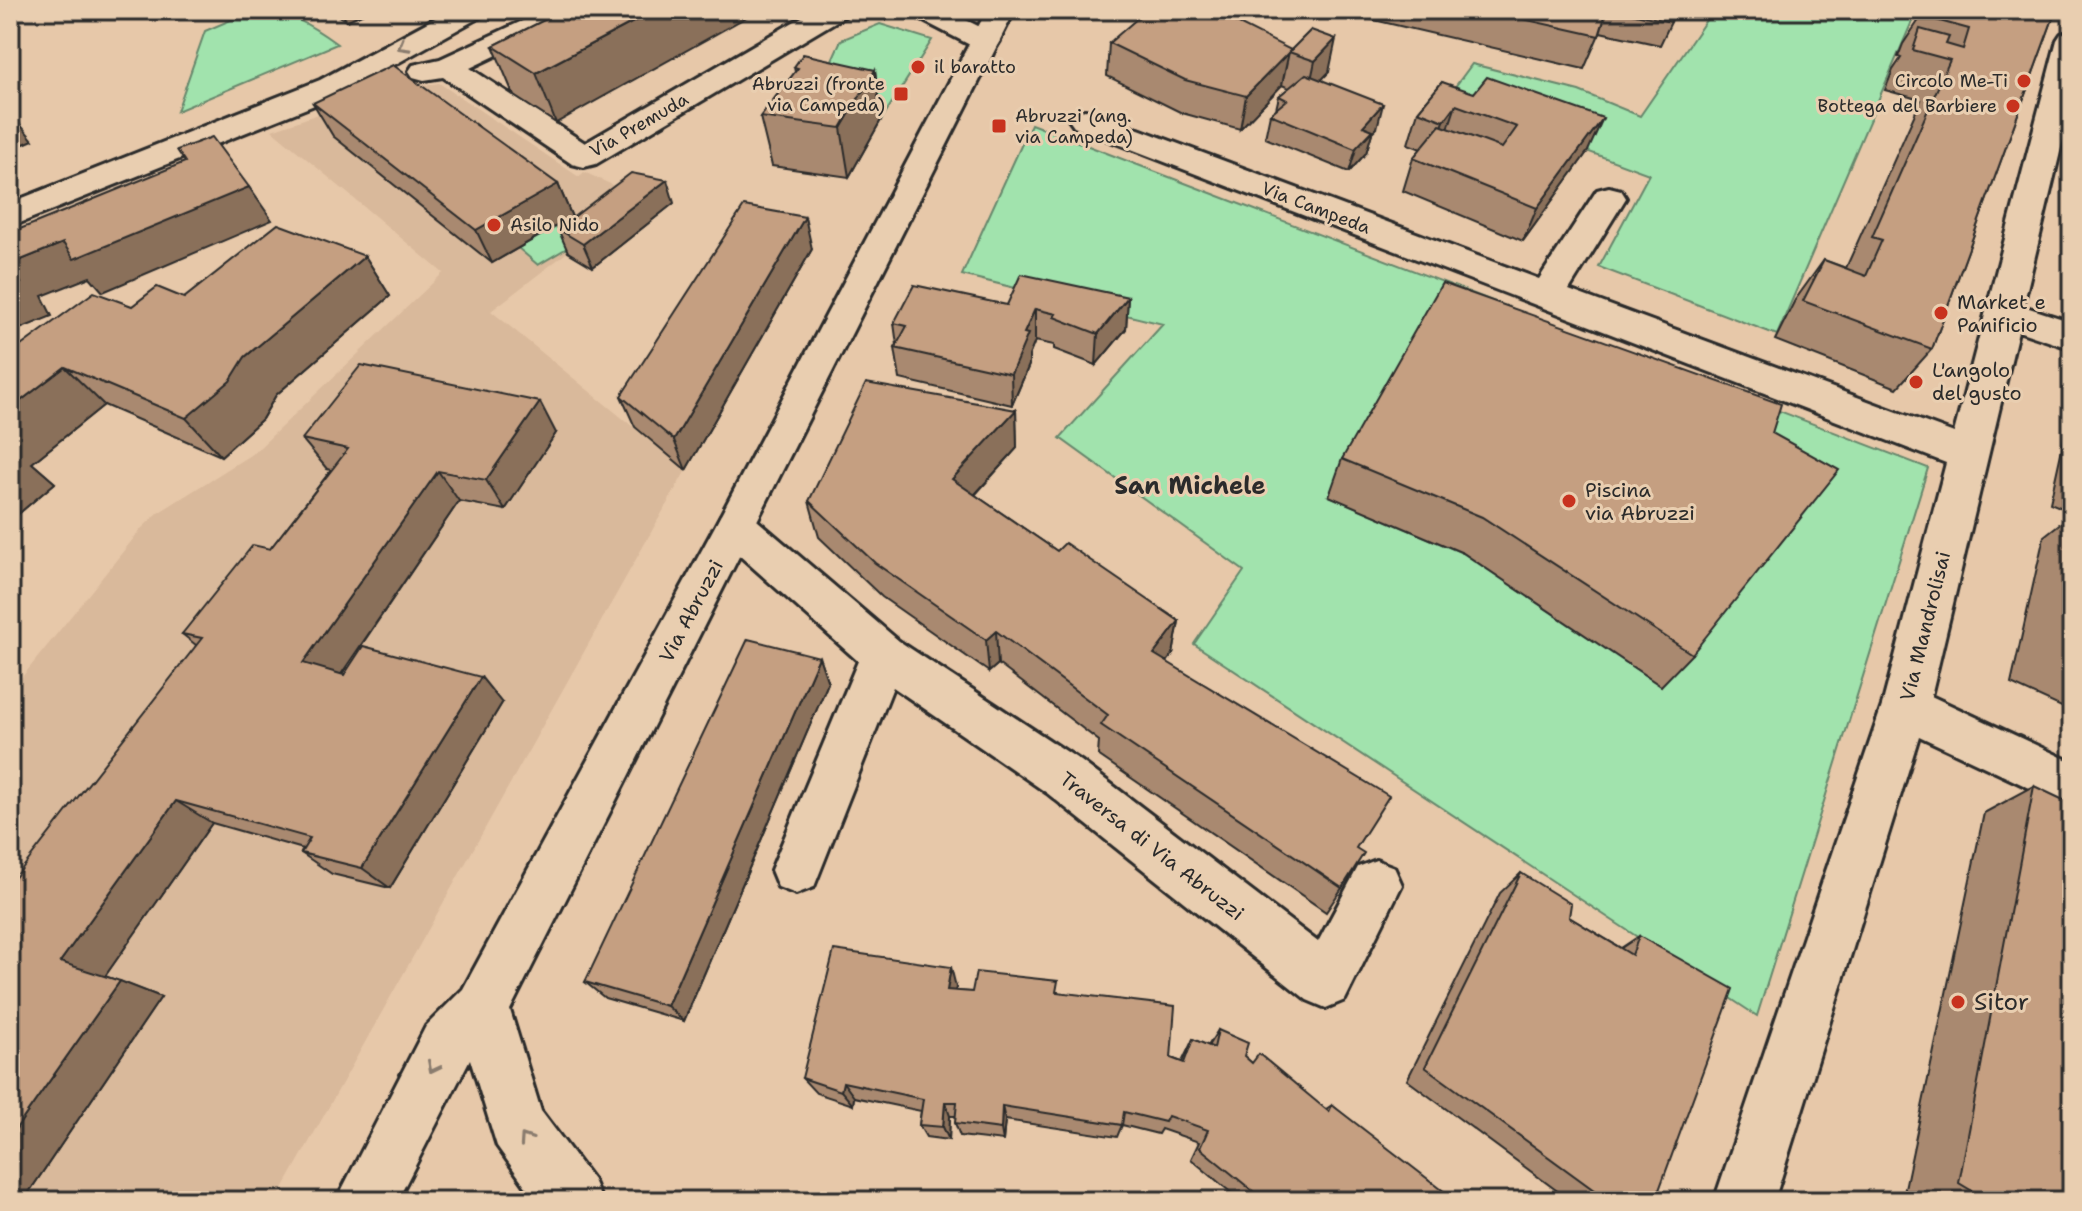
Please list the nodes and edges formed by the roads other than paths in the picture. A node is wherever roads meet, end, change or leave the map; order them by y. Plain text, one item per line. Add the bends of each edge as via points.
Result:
1 (472, 10) edge
2 (569, 10) edge
3 (835, 10) edge
4 (924, 10) edge
5 (993, 25) edge
6 (2072, 40) edge
7 (448, 67) junction
8 (2067, 80) edge
9 (331, 87) junction
10 (1085, 120) dead end
11 (1609, 198) dead end
12 (10, 216) edge
13 (1547, 295) junction
14 (2004, 313) junction
15 (2072, 336) edge
16 (1968, 455) junction
17 (736, 527) junction
18 (883, 655) junction
19 (1905, 706) junction
20 (2072, 786) edge
21 (796, 870) dead end
22 (1376, 885) dead end
23 (482, 1008) junction
24 (366, 1201) edge
25 (572, 1201) edge
26 (1744, 1201) edge

1 -> 9 street
2 - 7 street
3 - 7 street, Via Premuda via 584,157
4 - 5 street
5 - 17 street, Via Abruzzi
6 - 8 street, Via Mandrolisai
7 - 9 street
8 - 14 street, Via Mandrolisai
9 - 12 street
10 - 13 street, Via Campeda
11 - 13 street
13 - 16 street, Via Campeda
14 - 15 street
14 - 16 street, Via Mandrolisai
16 - 19 street, Via Mandrolisai
17 - 18 street, Traversa di Via Abruzzi
17 - 23 street, Via Abruzzi
18 - 21 street
18 - 22 street, Traversa di Via Abruzzi via 1064,777 1326,981
19 - 20 street
19 - 26 street, Via Mandrolisai
23 -> 24 street, Via Abruzzi via 445,1045
25 -> 23 street via 517,1126

